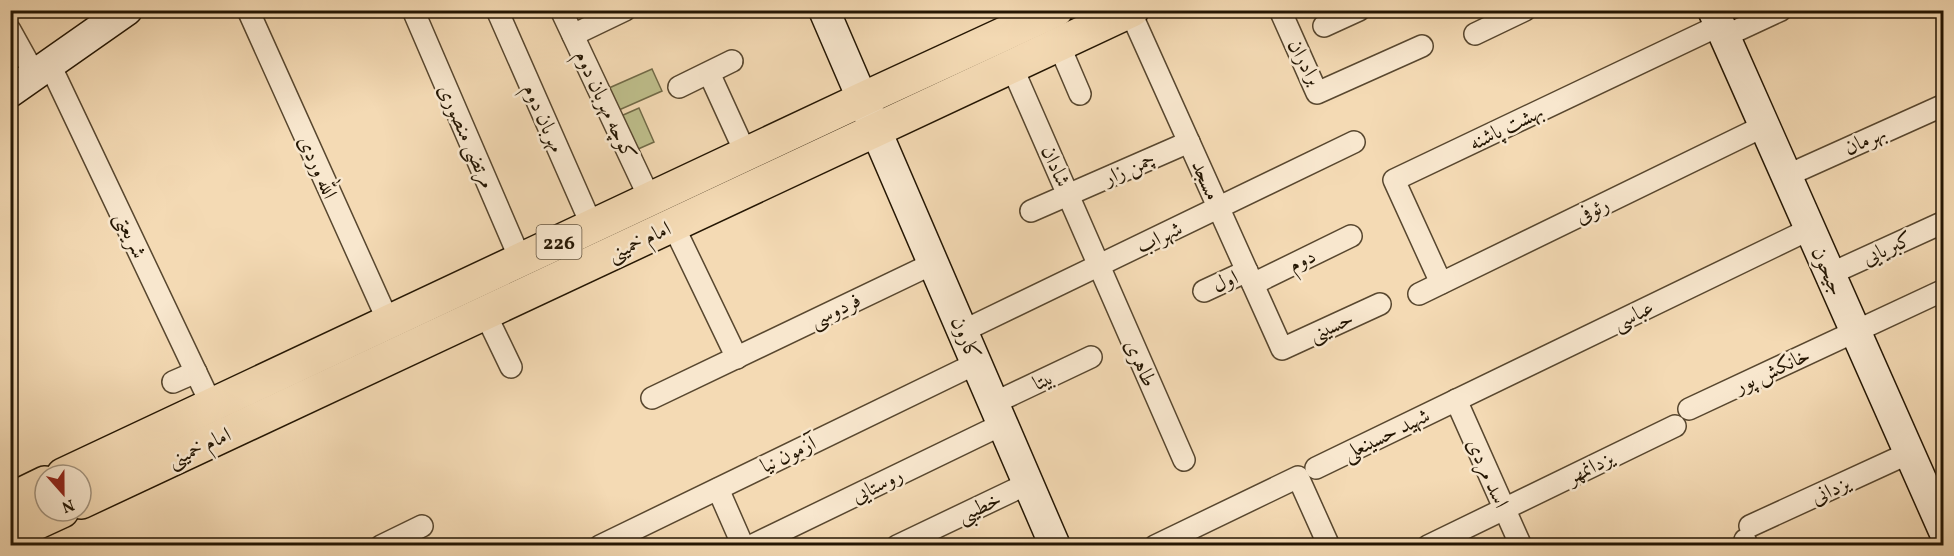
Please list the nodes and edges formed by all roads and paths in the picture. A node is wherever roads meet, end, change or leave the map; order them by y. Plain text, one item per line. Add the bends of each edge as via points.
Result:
1 (248, 10) edge
2 (412, 10) edge
3 (496, 10) edge
4 (561, 10) edge
5 (625, 10) edge
6 (824, 10) edge
7 (1056, 10) edge
8 (1280, 10) edge
9 (1359, 10) edge
10 (1525, 10) edge
11 (1781, 10) edge
12 (1131, 11) edge
13 (114, 14) edge
14 (1502, 15) edge
15 (1719, 24) edge
16 (1324, 26) dead end
17 (10, 30) edge
18 (1474, 34) dead end
19 (573, 35) junction
20 (1059, 45) junction
21 (1415, 49) dead end
22 (732, 61) dead end
23 (1012, 67) junction
24 (42, 70) junction
25 (709, 73) junction
26 (679, 87) dead end
27 (10, 92) edge
28 (1080, 94) dead end
29 (863, 99) junction
30 (1944, 105) edge
31 (1764, 126) junction
32 (876, 130) junction
33 (1189, 141) junction
34 (1354, 142) dead end
35 (746, 154) junction
36 (1786, 176) junction
37 (1068, 195) junction
38 (650, 199) junction
39 (1218, 208) junction
40 (1031, 211) dead end
41 (1944, 222) edge
42 (592, 225) junction
43 (673, 225) junction
44 (1810, 229) junction
45 (1351, 236) dead end
46 (522, 261) junction
47 (934, 263) junction
48 (1099, 266) junction
49 (1830, 274) junction
50 (1250, 278) junction
51 (1441, 284) junction
52 (1944, 290) edge
53 (1204, 291) dead end
54 (1419, 294) dead end
55 (1380, 304) dead end
56 (486, 313) junction
57 (389, 323) junction
58 (963, 331) junction
59 (1855, 331) junction
60 (1282, 349) joint
61 (737, 357) junction
62 (1091, 357) dead end
63 (977, 363) junction
64 (511, 367) dead end
65 (196, 372) junction
66 (173, 382) dead end
67 (652, 398) dead end
68 (1456, 400) junction
69 (212, 406) junction
70 (1689, 409) dead end
71 (999, 414) junction
72 (1675, 426) dead end
73 (1909, 453) junction
74 (1184, 460) dead end
75 (89, 463) edge
76 (1307, 473) junction
77 (1029, 483) junction
78 (33, 489) edge
79 (718, 489) junction
80 (93, 497) edge
81 (10, 500) edge
82 (1504, 508) junction
83 (36, 523) edge
84 (52, 523) edge
85 (422, 526) dead end
86 (1944, 531) edge
87 (10, 535) edge
88 (1748, 537) edge
89 (39, 546) edge
90 (381, 546) edge
91 (600, 546) edge
92 (743, 546) edge
93 (751, 546) edge
94 (897, 546) edge
95 (1055, 546) edge
96 (1155, 546) edge
97 (1329, 546) edge
98 (1428, 546) edge
99 (1521, 546) edge

1 - 57 street, الله وردی
2 - 46 street, مرتضی منصوری
3 - 42 street, مهربان دوم
4 - 19 street, کوچه مهربان دوم
5 - 19 street
6 - 29 main road
7 - 29 main road, امام خمینی / 226
8 - 21 street, برادران via 1317,93
9 - 16 street
10 - 14 street
11 - 15 street
12 - 20 main road, امام خمینی / 226
12 - 33 street, مسجد
13 - 24 main road
14 - 18 street
15 - 31 main road, جیحون
15 - 51 street, بهشت پاشنه via 1394,180
17 - 24 street, شریعتی
19 - 38 street, کوچه مهربان دوم
20 - 23 main road, امام خمینی / 226
20 - 28 street
22 - 25 street
23 - 32 main road, امام خمینی / 226
23 - 37 street, شادان
24 - 27 main road
24 - 65 street, شریعتی
25 - 26 street
25 - 35 street
29 - 32 main road, کارون
29 - 35 main road, امام خمینی / 226
30 - 36 street, بهرمان
31 - 36 main road, جیحون
31 - 51 street, رئوفی
32 - 43 main road, امام خمینی / 226
32 - 47 main road, کارون
33 - 37 street, چمن زار
33 - 39 street, مسجد
34 - 39 street, شهراب
35 - 38 main road, امام خمینی / 226
36 - 44 main road, جیحون
37 - 40 street
37 - 48 street, شادان
38 - 42 main road, امام خمینی / 226
39 - 48 street, شهراب
39 - 50 street, مسجد
41 - 49 street, کبریایی
42 - 46 main road, امام خمینی / 226
43 - 56 main road, امام خمینی / 226
43 - 61 street
44 - 49 main road, جیحون
44 - 68 street, عباسی
45 - 50 street, دوم
46 - 57 main road, امام خمینی / 226
47 - 58 main road, کارون
47 - 61 street, فردوسی
48 - 58 street, شهراب
48 - 74 street, طاهری
49 - 59 main road, جیحون
50 - 53 street, اول
50 - 60 street, مسجد
51 - 54 street, رئوفی
52 - 59 street, خانکش پور
55 - 60 street, حسینی
56 - 64 street
56 - 80 main road, امام خمینی / 226
57 - 69 main road, امام خمینی / 226
58 - 63 main road, کارون
59 - 70 street, خانکش پور
59 - 73 main road, جیحون
61 - 67 street, فردوسی
62 - 71 street, بیتا
63 - 71 main road, کارون
63 - 79 street, آزمون نیا
65 - 66 street
65 - 69 street, شریعتی
68 - 76 street, شهید حسینعلی
68 - 82 street, اسد مردی
69 - 75 main road, امام خمینی / 226
71 - 77 main road, کارون
71 - 93 street, روستایی
72 - 82 street, یزدانمهر
73 - 86 main road, جیحون
73 - 88 street, یزدانی
76 - 96 street, شهید حسینعلی
76 - 97 street
77 - 94 street, خطیبی
77 - 95 main road, کارون
78 - 81 main road
79 - 91 street, آزمون نیا
79 - 92 street
82 - 98 street, یزدانمهر
82 - 99 street, اسد مردی
83 - 87 main road, امام خمینی / 226
84 - 89 main road via 44,531
85 - 90 street

